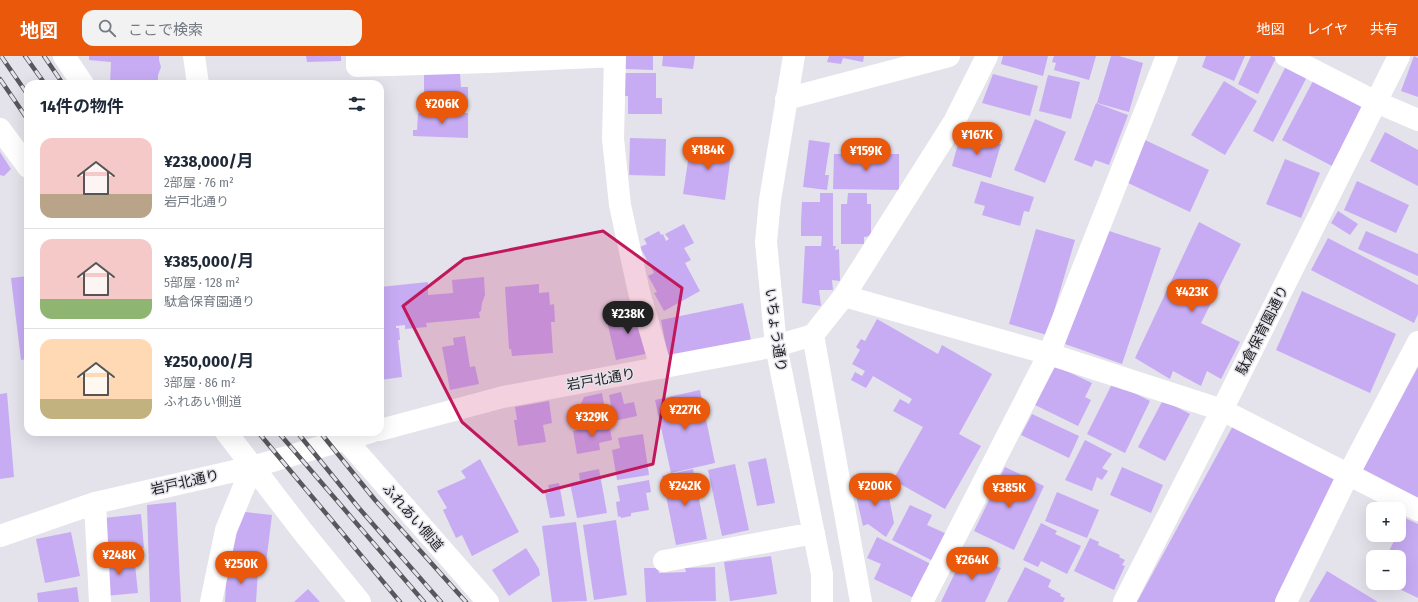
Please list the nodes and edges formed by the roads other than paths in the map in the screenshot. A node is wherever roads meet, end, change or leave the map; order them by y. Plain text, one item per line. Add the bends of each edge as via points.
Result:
1 (64, 56) edge
2 (194, 56) edge
3 (357, 56) edge
4 (615, 56) edge
5 (794, 56) edge
6 (949, 56) edge
7 (987, 56) edge
8 (1286, 56) edge
9 (1399, 56) edge
10 (1161, 58) edge
11 (489, 59) edge
12 (80, 80) edge
13 (197, 80) edge
14 (786, 99) junction
15 (1376, 102) junction
16 (1418, 120) edge
17 (0, 129) edge
18 (24, 162) edge
19 (844, 296) junction
20 (813, 335) junction
21 (1418, 342) edge
22 (776, 346) junction
23 (1048, 354) junction
24 (661, 368) junction
25 (1222, 410) junction
26 (384, 429) edge
27 (229, 436) edge
28 (342, 436) edge
29 (252, 467) junction
30 (1348, 475) junction
31 (95, 503) junction
32 (1418, 510) edge
33 (814, 533) junction
34 (0, 536) edge
35 (664, 561) dead end
36 (100, 602) edge
37 (211, 602) edge
38 (360, 602) edge
39 (488, 602) edge
40 (822, 602) edge
41 (861, 602) edge
42 (922, 602) edge
43 (1124, 602) edge
44 (1286, 602) edge

1 - 12 street
2 - 13 street
3 - 11 street via 357,66
4 - 11 street
4 - 24 street via 613,139 620,205 639,292
5 - 14 street, いちょう通り
6 - 14 street
7 - 19 street via 954,122
8 - 15 street
9 - 15 street, 駄倉保育園通り
10 - 23 street
14 - 22 street, いちょう通り via 766,242
15 - 16 street
15 - 25 street, 駄倉保育園通り
17 - 18 street
19 - 20 street
19 - 23 street
20 - 22 street, 岩戸北通り
20 - 41 street
21 - 30 street
22 - 24 street, 岩戸北通り
22 - 33 street, いちょう通り
23 - 25 street
23 - 42 street
24 - 26 street, 岩戸北通り via 503,397
25 - 30 street
25 - 43 street, 駄倉保育園通り
27 - 29 street
28 - 29 street, 岩戸北通り
28 - 39 street, ふれあい側道
29 - 31 street, 岩戸北通り
29 - 37 street via 226,530
29 - 38 street
30 - 32 street
30 - 44 street
31 - 34 street, 岩戸北通り
31 - 36 street
33 - 35 street
33 - 40 street, いちょう通り via 822,574

